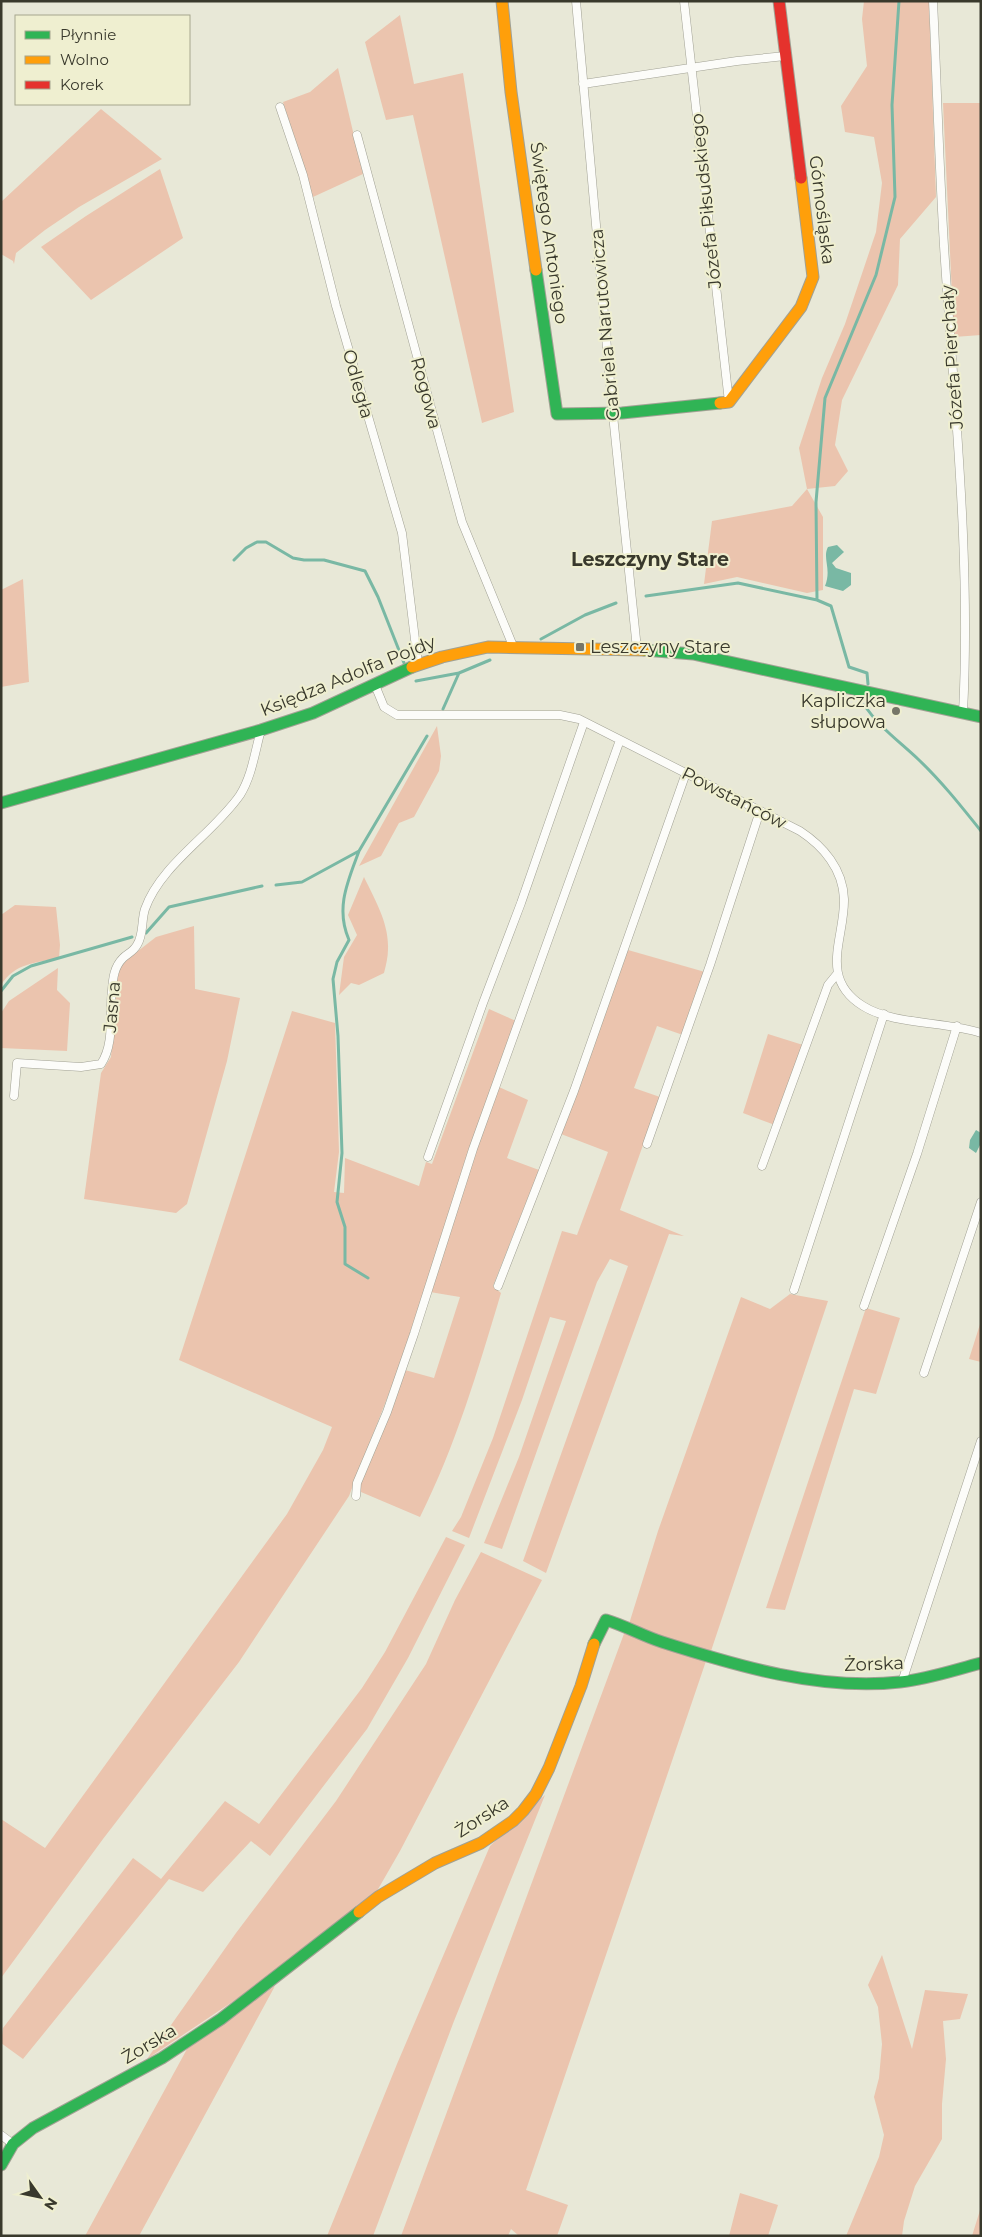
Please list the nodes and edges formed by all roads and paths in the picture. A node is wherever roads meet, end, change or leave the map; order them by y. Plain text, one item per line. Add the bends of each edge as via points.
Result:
1 (502, 1) edge
2 (576, 1) edge
3 (684, 1) edge
4 (779, 1) edge
5 (933, 1) edge
6 (785, 56) junction
7 (691, 68) junction
8 (583, 84) junction
9 (280, 107) dead end
10 (357, 135) dead end
11 (728, 402) junction
12 (613, 415) junction
13 (513, 646) junction
14 (637, 649) junction
15 (418, 664) junction
16 (375, 685) junction
17 (964, 713) junction
18 (981, 717) edge
19 (584, 722) junction
20 (261, 730) junction
21 (620, 740) junction
22 (686, 773) junction
23 (1, 803) edge
24 (760, 811) junction
25 (837, 974) junction
26 (884, 1014) junction
27 (957, 1026) junction
28 (981, 1033) edge
29 (14, 1096) dead end
30 (647, 1144) dead end
31 (428, 1157) dead end
32 (762, 1166) dead end
33 (981, 1202) edge
34 (498, 1286) dead end
35 (794, 1290) dead end
36 (864, 1306) dead end
37 (924, 1372) dead end
38 (981, 1441) edge
39 (356, 1496) dead end
40 (981, 1663) edge
41 (902, 1682) junction
42 (1, 2135) edge
43 (13, 2144) junction
44 (1, 2165) edge

1 - 12 street, Świętego Antoniego via 511,92 557,414
2 - 8 street, Gabriela Narutowicza
3 - 7 street, Józefa Piłsudskiego
4 - 6 street, Górnośląska
5 - 17 street, Józefa Pierchały via 944,245 962,487 966,654
6 - 7 street
6 - 11 street, Górnośląska via 813,277 801,307
7 - 8 street
7 - 11 street, Józefa Piłsudskiego
8 - 12 street, Gabriela Narutowicza
9 - 15 street, Odległa via 402,533
10 - 13 street, Rogowa via 462,522
11 - 12 street
12 - 14 street, Gabriela Narutowicza
13 - 14 street, Księdza Adolfa Pojdy
13 - 15 street, Księdza Adolfa Pojdy via 476,649
14 - 17 street, Księdza Adolfa Pojdy via 693,654
15 - 16 street, Księdza Adolfa Pojdy
16 - 19 street, Powstańców via 384,707 397,715 560,715
16 - 20 street, Księdza Adolfa Pojdy
17 - 18 street, Księdza Adolfa Pojdy
19 - 21 street, Powstańców
19 - 31 street via 522,903
20 - 23 street, Księdza Adolfa Pojdy
20 - 29 street, Jasna via 241,793 157,885 145,910 137,947 121,960 115,970 108,1053 101,1064 81,1067 17,1063
21 - 22 street, Powstańców
21 - 39 street via 473,1149 411,1343 357,1483
22 - 24 street, Powstańców
22 - 34 street via 574,1091
24 - 25 street, Powstańców via 810,838 824,850 836,870 844,900 835,961
24 - 30 street
25 - 26 street via 853,999
25 - 32 street via 828,985
26 - 27 street
26 - 35 street
27 - 28 street
27 - 36 street
33 - 37 street
38 - 41 street
40 - 41 street, Żorska
41 - 43 street, Żorska via 842,1683 744,1664 654,1639 606,1620 595,1640 549,1768 536,1794 513,1821 481,1843 435,1863 378,1896 221,2019 132,2075 47,2118
42 - 43 street
43 - 44 street

